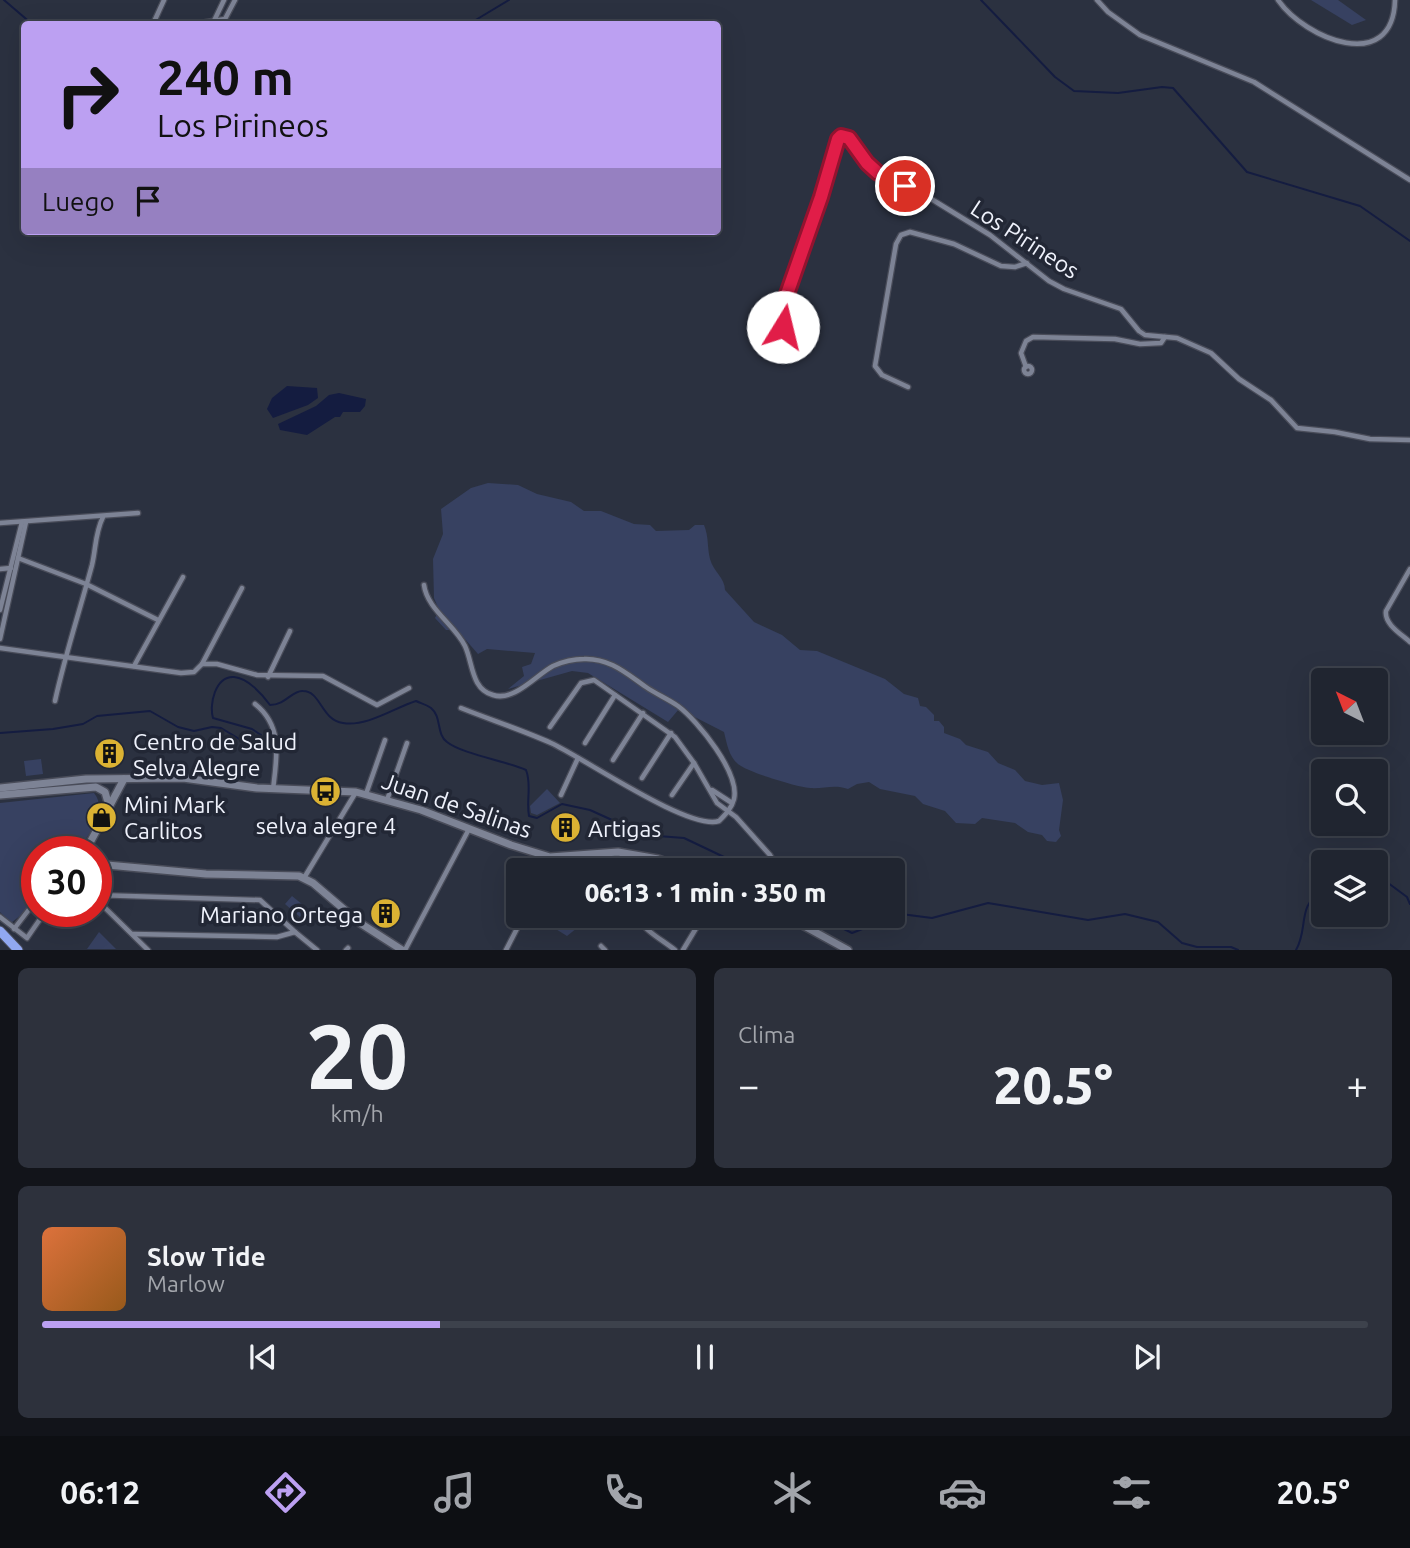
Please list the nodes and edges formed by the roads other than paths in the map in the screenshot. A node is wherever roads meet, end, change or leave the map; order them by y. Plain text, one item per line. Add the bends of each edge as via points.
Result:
1 (164, 0) edge
2 (224, 0) edge
3 (235, 0) edge
4 (1097, 0) edge
5 (1278, 0) edge
6 (1395, 0) edge
7 (154, 21) edge
8 (214, 21) joint
9 (1410, 180) edge
10 (1027, 263) junction
11 (803, 327) dead end
12 (1166, 337) junction
13 (1026, 367) dead end
14 (908, 387) dead end
15 (1410, 440) edge
16 (138, 513) dead end
17 (103, 517) junction
18 (24, 522) junction
19 (0, 523) edge
20 (18, 558) junction
21 (11, 568) junction
22 (0, 569) edge
23 (1410, 569) edge
24 (183, 577) dead end
25 (86, 584) junction
26 (424, 585) dead end
27 (242, 587) dead end
28 (0, 610) edge
29 (158, 620) junction
30 (290, 631) dead end
31 (0, 639) edge
32 (1410, 642) edge
33 (0, 648) edge
34 (65, 657) junction
35 (202, 664) junction
36 (134, 666) junction
37 (268, 677) junction
38 (409, 688) dead end
39 (615, 695) junction
40 (55, 701) dead end
41 (255, 704) dead end
42 (461, 708) dead end
43 (643, 713) junction
44 (550, 727) dead end
45 (671, 733) junction
46 (386, 740) dead end
47 (407, 743) dead end
48 (584, 743) dead end
49 (578, 758) junction
50 (613, 760) dead end
51 (694, 763) junction
52 (642, 778) dead end
53 (124, 779) junction
54 (0, 788) edge
55 (273, 789) junction
56 (711, 789) junction
57 (356, 792) junction
58 (366, 794) junction
59 (0, 795) edge
60 (561, 795) dead end
61 (672, 796) dead end
62 (387, 800) junction
63 (732, 803) junction
64 (109, 806) junction
65 (729, 811) junction
66 (469, 829) junction
67 (93, 836) edge
68 (594, 853) junction
69 (555, 857) joint
70 (593, 858) edge
71 (640, 858) edge
72 (772, 858) edge
73 (112, 866) edge
74 (304, 878) junction
75 (112, 897) edge
76 (112, 913) edge
77 (0, 917) edge
78 (21, 920) edge
79 (35, 927) edge
80 (517, 928) edge
81 (645, 928) edge
82 (697, 928) edge
83 (808, 928) edge
84 (14, 929) junction
85 (0, 931) edge
86 (295, 932) junction
87 (133, 934) junction
88 (18, 950) edge
89 (148, 950) edge
90 (317, 950) edge
91 (404, 950) edge
92 (506, 950) edge
93 (675, 950) edge
94 (684, 950) edge
95 (848, 950) edge

1 - 7 street
2 - 8 street
3 - 8 street via 225,19
4 - 9 street via 1140,35 1254,82
5 - 6 street via 1307,28 1343,43 1384,34 1393,20
10 - 11 street, Los Pirineos via 915,189 878,173 852,140 841,136 779,317 785,329
10 - 12 street, Los Pirineos via 1063,289 1121,309 1139,331
10 - 14 street via 1001,267 954,244 910,232 901,235 875,366 882,375
12 - 13 street via 1161,343 1140,344 1033,337 1021,352
12 - 15 street, Los Pirineos via 1211,353 1239,379 1272,400 1297,428
16 - 17 street
17 - 18 street
17 - 25 street
18 - 19 street
18 - 20 street
18 - 21 street
20 - 25 street
20 - 31 street
21 - 22 street
21 - 28 street
23 - 32 street via 1385,617
24 - 29 street
25 - 29 street
25 - 34 street
26 - 63 street via 464,644 473,675 487,693 514,692 563,663 583,659 609,663 691,716 729,771 735,788
27 - 35 street
29 - 36 street
30 - 37 street
33 - 34 street
34 - 36 street
34 - 40 street
35 - 36 street via 188,673
35 - 37 street
37 - 38 street via 323,676 377,705
39 - 43 street
39 - 44 street via 587,680
39 - 48 street
41 - 55 street via 267,714 278,752
42 - 49 street
43 - 45 street
43 - 50 street
45 - 51 street
45 - 52 street
46 - 58 street
47 - 62 street
49 - 60 street
49 - 65 street via 653,802 706,822 719,821
51 - 56 street
51 - 61 street
53 - 54 street, Juan de Salinas
53 - 55 street, Juan de Salinas via 183,778
53 - 64 street
55 - 57 street, Juan de Salinas
56 - 63 street
56 - 65 street
57 - 58 street, Juan de Salinas
57 - 74 street
58 - 62 street, Juan de Salinas
59 - 64 street via 96,787 105,792
62 - 66 street, Juan de Salinas
63 - 65 street
64 - 67 street
65 - 72 street
66 - 69 street, Juan de Salinas
66 - 91 street
68 - 69 street, Juan de Salinas
68 - 70 street
68 - 71 street, Juan de Salinas
73 - 74 street
74 - 91 street via 360,923
75 - 86 street via 260,900
76 - 87 street
77 - 84 street
78 - 84 street
79 - 84 street via 25,938
80 - 92 street
81 - 93 street
82 - 94 street
83 - 95 street
85 - 88 highway
86 - 87 street via 277,937
86 - 90 street
87 - 89 street

